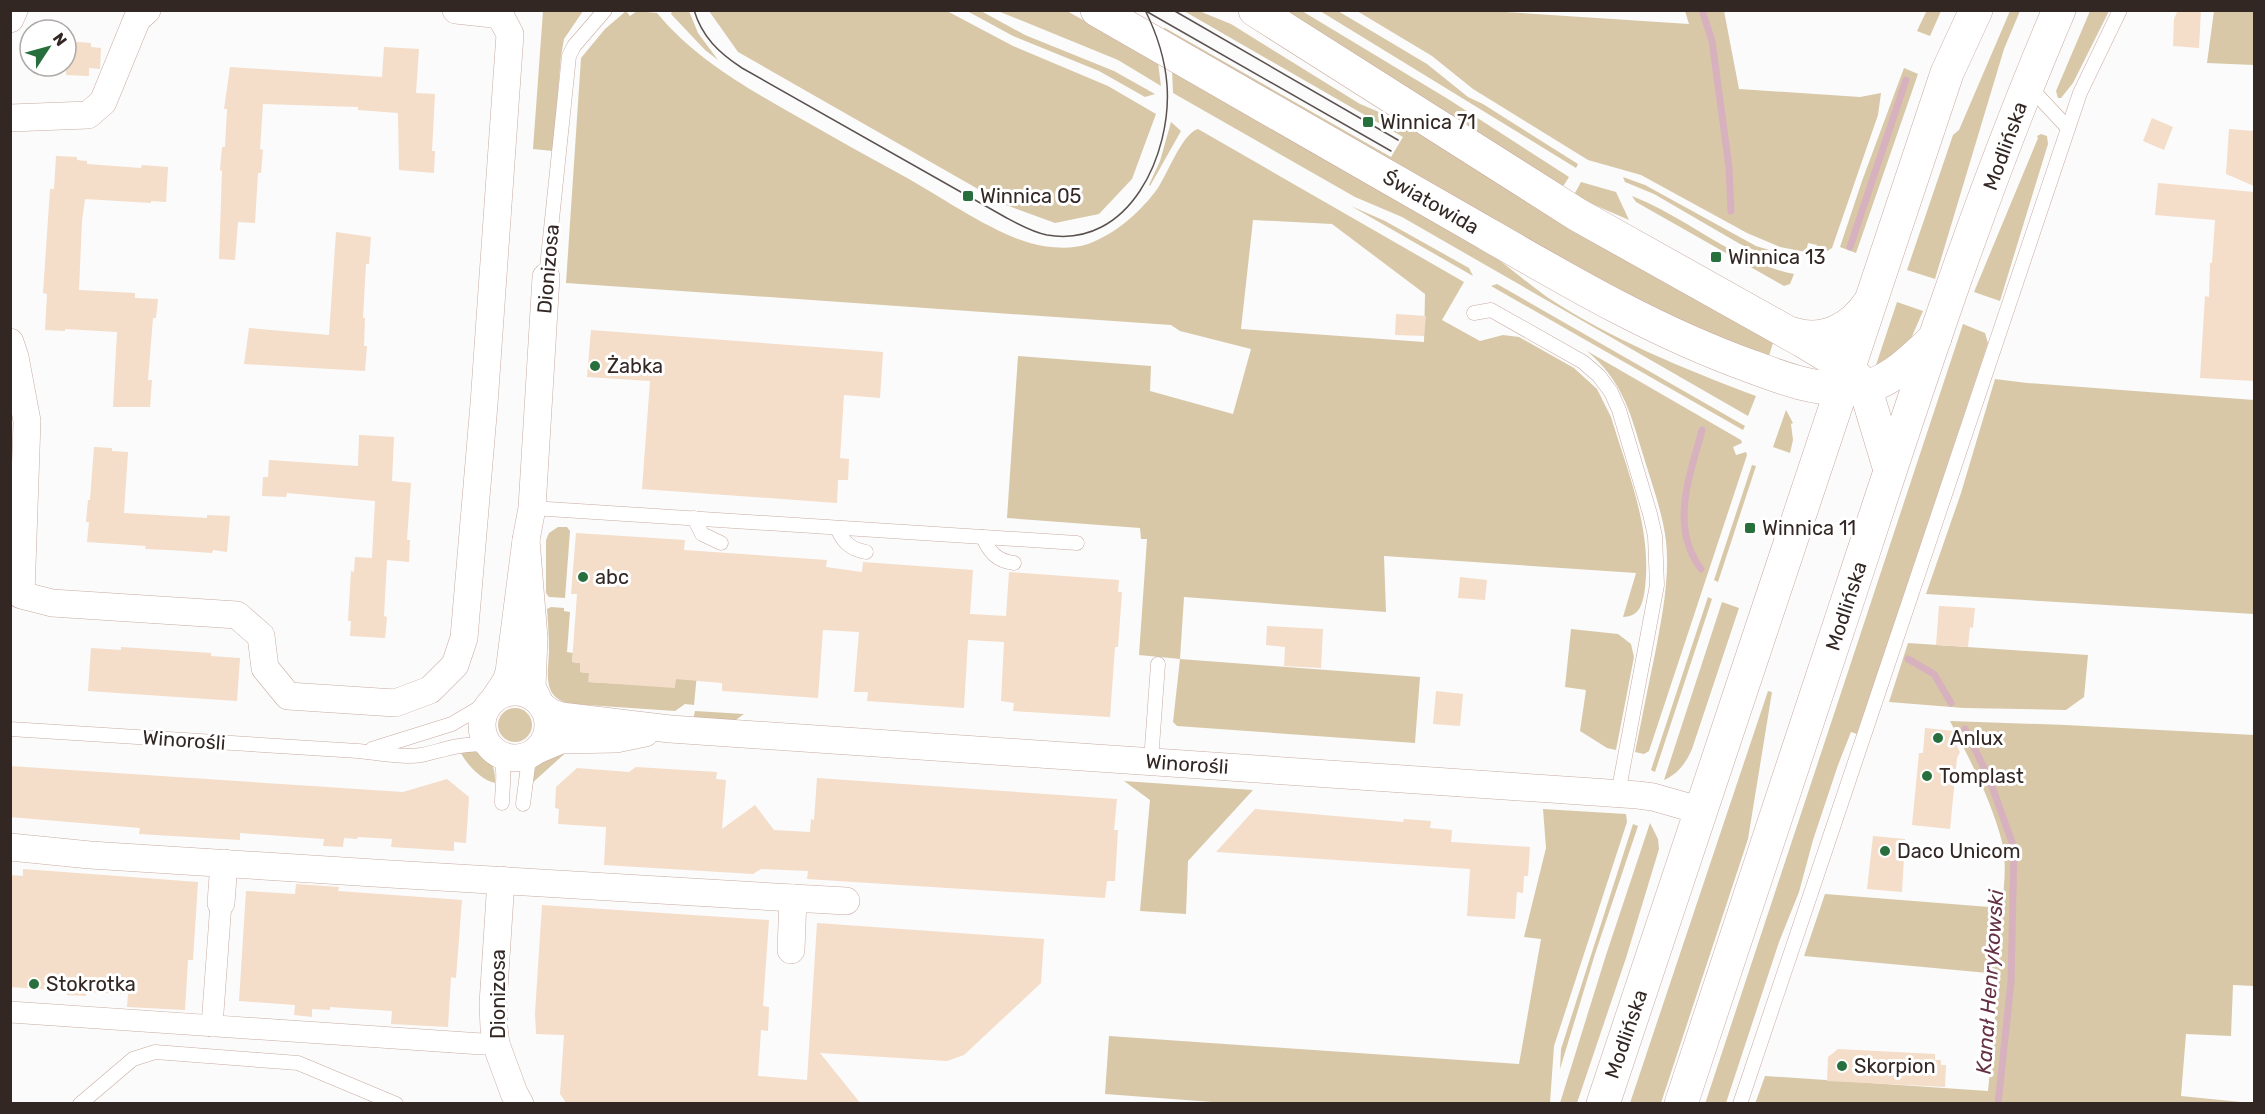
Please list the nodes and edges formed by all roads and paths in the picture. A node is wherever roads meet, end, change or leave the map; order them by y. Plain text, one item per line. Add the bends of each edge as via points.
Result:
1 (14, 10) edge
2 (147, 10) edge
3 (456, 10) edge
4 (605, 10) edge
5 (1097, 10) edge
6 (1255, 10) edge
7 (1976, 10) edge
8 (2059, 10) edge
9 (2120, 10) edge
10 (10, 19) edge
11 (2029, 81) junction
12 (10, 118) edge
13 (2068, 128) junction
14 (546, 277) joint
15 (1870, 303) junction
16 (1474, 314) dead end
17 (1788, 333) junction
18 (1935, 338) junction
19 (12, 352) edge
20 (1773, 374) junction
21 (1852, 382) junction
22 (1820, 453) junction
23 (1890, 470) junction
24 (532, 508) junction
25 (694, 518) junction
26 (837, 528) junction
27 (983, 537) junction
28 (526, 540) junction
29 (720, 543) dead end
30 (1077, 543) dead end
31 (866, 552) dead end
32 (1014, 563) dead end
33 (16, 594) edge
34 (1158, 664) dead end
35 (494, 699) junction
36 (541, 705) junction
37 (10, 729) edge
38 (670, 729) junction
39 (537, 750) junction
40 (357, 751) junction
41 (494, 751) junction
42 (1150, 762) junction
43 (1618, 794) junction
44 (502, 803) dead end
45 (523, 804) dead end
46 (1702, 811) junction
47 (10, 847) edge
48 (224, 863) junction
49 (501, 880) junction
50 (793, 898) junction
51 (846, 902) dead end
52 (221, 903) joint
53 (791, 950) dead end
54 (10, 1012) edge
55 (212, 1026) junction
56 (482, 1044) dead end
57 (80, 1104) edge
58 (396, 1104) edge
59 (520, 1104) edge
60 (1603, 1104) edge
61 (1681, 1104) edge
62 (1740, 1104) edge

1 - 10 street
2 - 12 street via 137,19 103,102 88,115
3 - 33 street via 501,17 510,34 474,536 464,638 455,665 430,690 395,703 288,696 265,668 261,636 237,615 52,603
4 - 14 lane, Dionizosa via 569,56
5 - 20 main road, Światowida via 1644,321 1704,349
6 - 17 main road via 1578,215
7 - 15 main road, Modlińska via 1947,73
8 - 11 main road, Modlińska
9 - 13 lane via 2079,93
11 - 13 lane
11 - 18 main road, Modlińska
13 - 62 lane
14 - 24 street, Dionizosa
15 - 17 main road via 1859,317 1833,333 1813,338
15 - 21 main road, Modlińska
16 - 43 lane via 1491,310 1583,362 1611,392 1622,420 1650,514 1658,561 1653,610
17 - 21 main road
18 - 21 main road via 1897,372
18 - 23 main road, Modlińska
19 - 33 street via 27,421
20 - 21 main road, Światowida via 1790,381
20 - 22 main road, Światowida via 1799,392 1815,414 1821,427
21 - 22 main road, Modlińska
21 - 23 main road
22 - 46 main road, Modlińska
23 - 61 main road, Modlińska
24 - 25 lane
24 - 28 street, Dionizosa
25 - 26 lane
25 - 29 lane via 702,534
26 - 27 lane
26 - 31 lane via 849,546
27 - 30 lane
27 - 32 lane via 996,557
28 - 35 street, Dionizosa via 509,672
28 - 36 street, Dionizosa via 534,638 532,687
34 - 42 lane
35 - 36 street via 518,692
35 - 40 lane, Winorośli via 452,724 379,748
35 - 41 street via 484,712 482,729
36 - 38 street, Winorośli via 570,718
36 - 39 street via 548,729
37 - 40 lane, Winorośli
38 - 39 street, Winorośli via 616,740 568,739
38 - 42 street, Winorośli
39 - 41 street via 516,759
39 - 45 lane via 528,766
40 - 41 lane, Winorośli via 412,756 472,743
41 - 44 lane via 502,766
42 - 43 street, Winorośli
43 - 46 street, Winorośli via 1653,797
46 - 60 main road, Modlińska
47 - 48 street
48 - 49 street
48 - 52 street
49 - 50 street
49 - 59 street, Dionizosa via 494,1028 496,1044
50 - 51 street
50 - 53 street
52 - 55 street
54 - 55 street
55 - 56 street
57 - 58 lane via 133,1059 155,1052 298,1064

